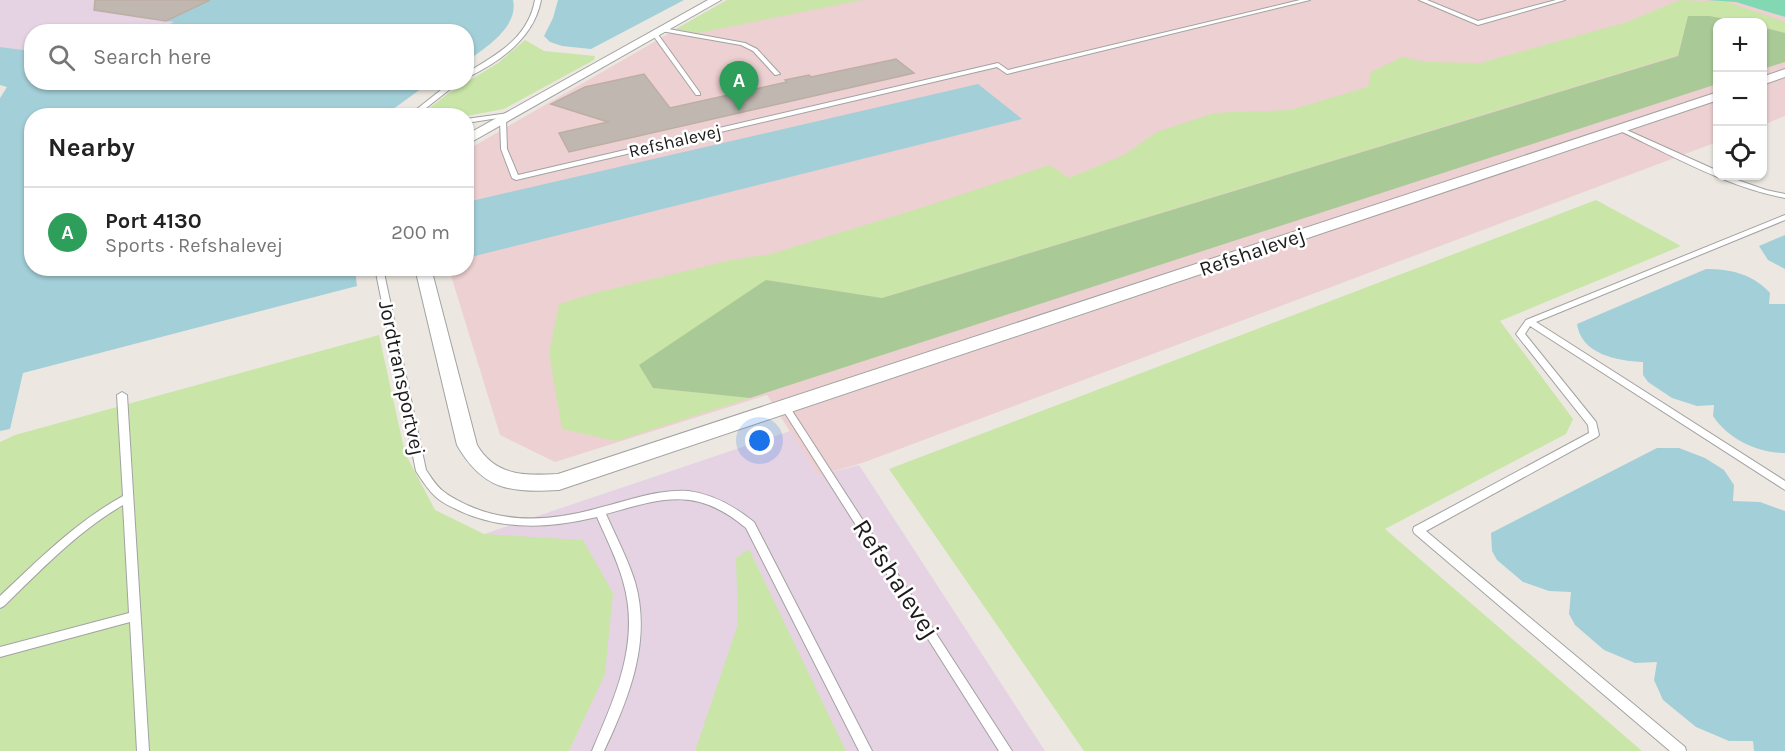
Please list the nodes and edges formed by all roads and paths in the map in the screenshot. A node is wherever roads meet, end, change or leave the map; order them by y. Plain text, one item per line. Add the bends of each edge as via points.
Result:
1 (538, 0) edge
2 (716, 0) edge
3 (1307, 0) edge
4 (1422, 0) edge
5 (1562, 0) edge
6 (659, 32) junction
7 (474, 71) edge
8 (1785, 73) edge
9 (777, 75) dead end
10 (1767, 79) edge
11 (445, 90) edge
12 (698, 94) dead end
13 (1713, 98) edge
14 (422, 108) edge
15 (509, 117) junction
16 (474, 121) edge
17 (1620, 129) junction
18 (474, 137) edge
19 (1713, 172) edge
20 (1732, 180) edge
21 (1785, 196) edge
22 (1785, 217) edge
23 (382, 276) edge
24 (425, 276) edge
25 (1529, 322) junction
26 (123, 395) dead end
27 (786, 408) junction
28 (1785, 486) edge
29 (128, 498) junction
30 (600, 512) junction
31 (0, 603) edge
32 (135, 616) junction
33 (0, 652) edge
34 (143, 751) edge
35 (598, 751) edge
36 (866, 751) edge
37 (1006, 751) edge
38 (1680, 751) edge

1 - 7 lane via 532,21 518,40
2 - 6 street
3 - 15 lane, Refshalevej via 1007,72 998,65 516,178 504,149
4 - 5 lane via 1478,23
6 - 9 lane via 743,44 755,50
6 - 12 lane
6 - 15 street
8 - 10 street
11 - 14 lane
13 - 17 street, Refshalevej
15 - 16 lane
15 - 18 street
17 - 19 lane
17 - 27 street, Refshalevej
20 - 21 lane
22 - 25 lane
23 - 30 lane, Jordtransportvej via 421,471 440,495 466,510 520,522 553,522
24 - 27 street, Refshalevej via 466,445 474,460 489,473 510,481 559,483
25 - 28 lane
25 - 38 lane via 1520,334 1593,424 1594,435 1418,530
26 - 29 lane
27 - 37 lane, Refshalevej
29 - 31 lane via 103,510 70,537
29 - 32 lane
30 - 35 lane via 632,591 637,617 626,684
30 - 36 lane, Jordtransportvej via 641,499 677,495 702,497 730,507 750,525
32 - 33 lane
32 - 34 lane

